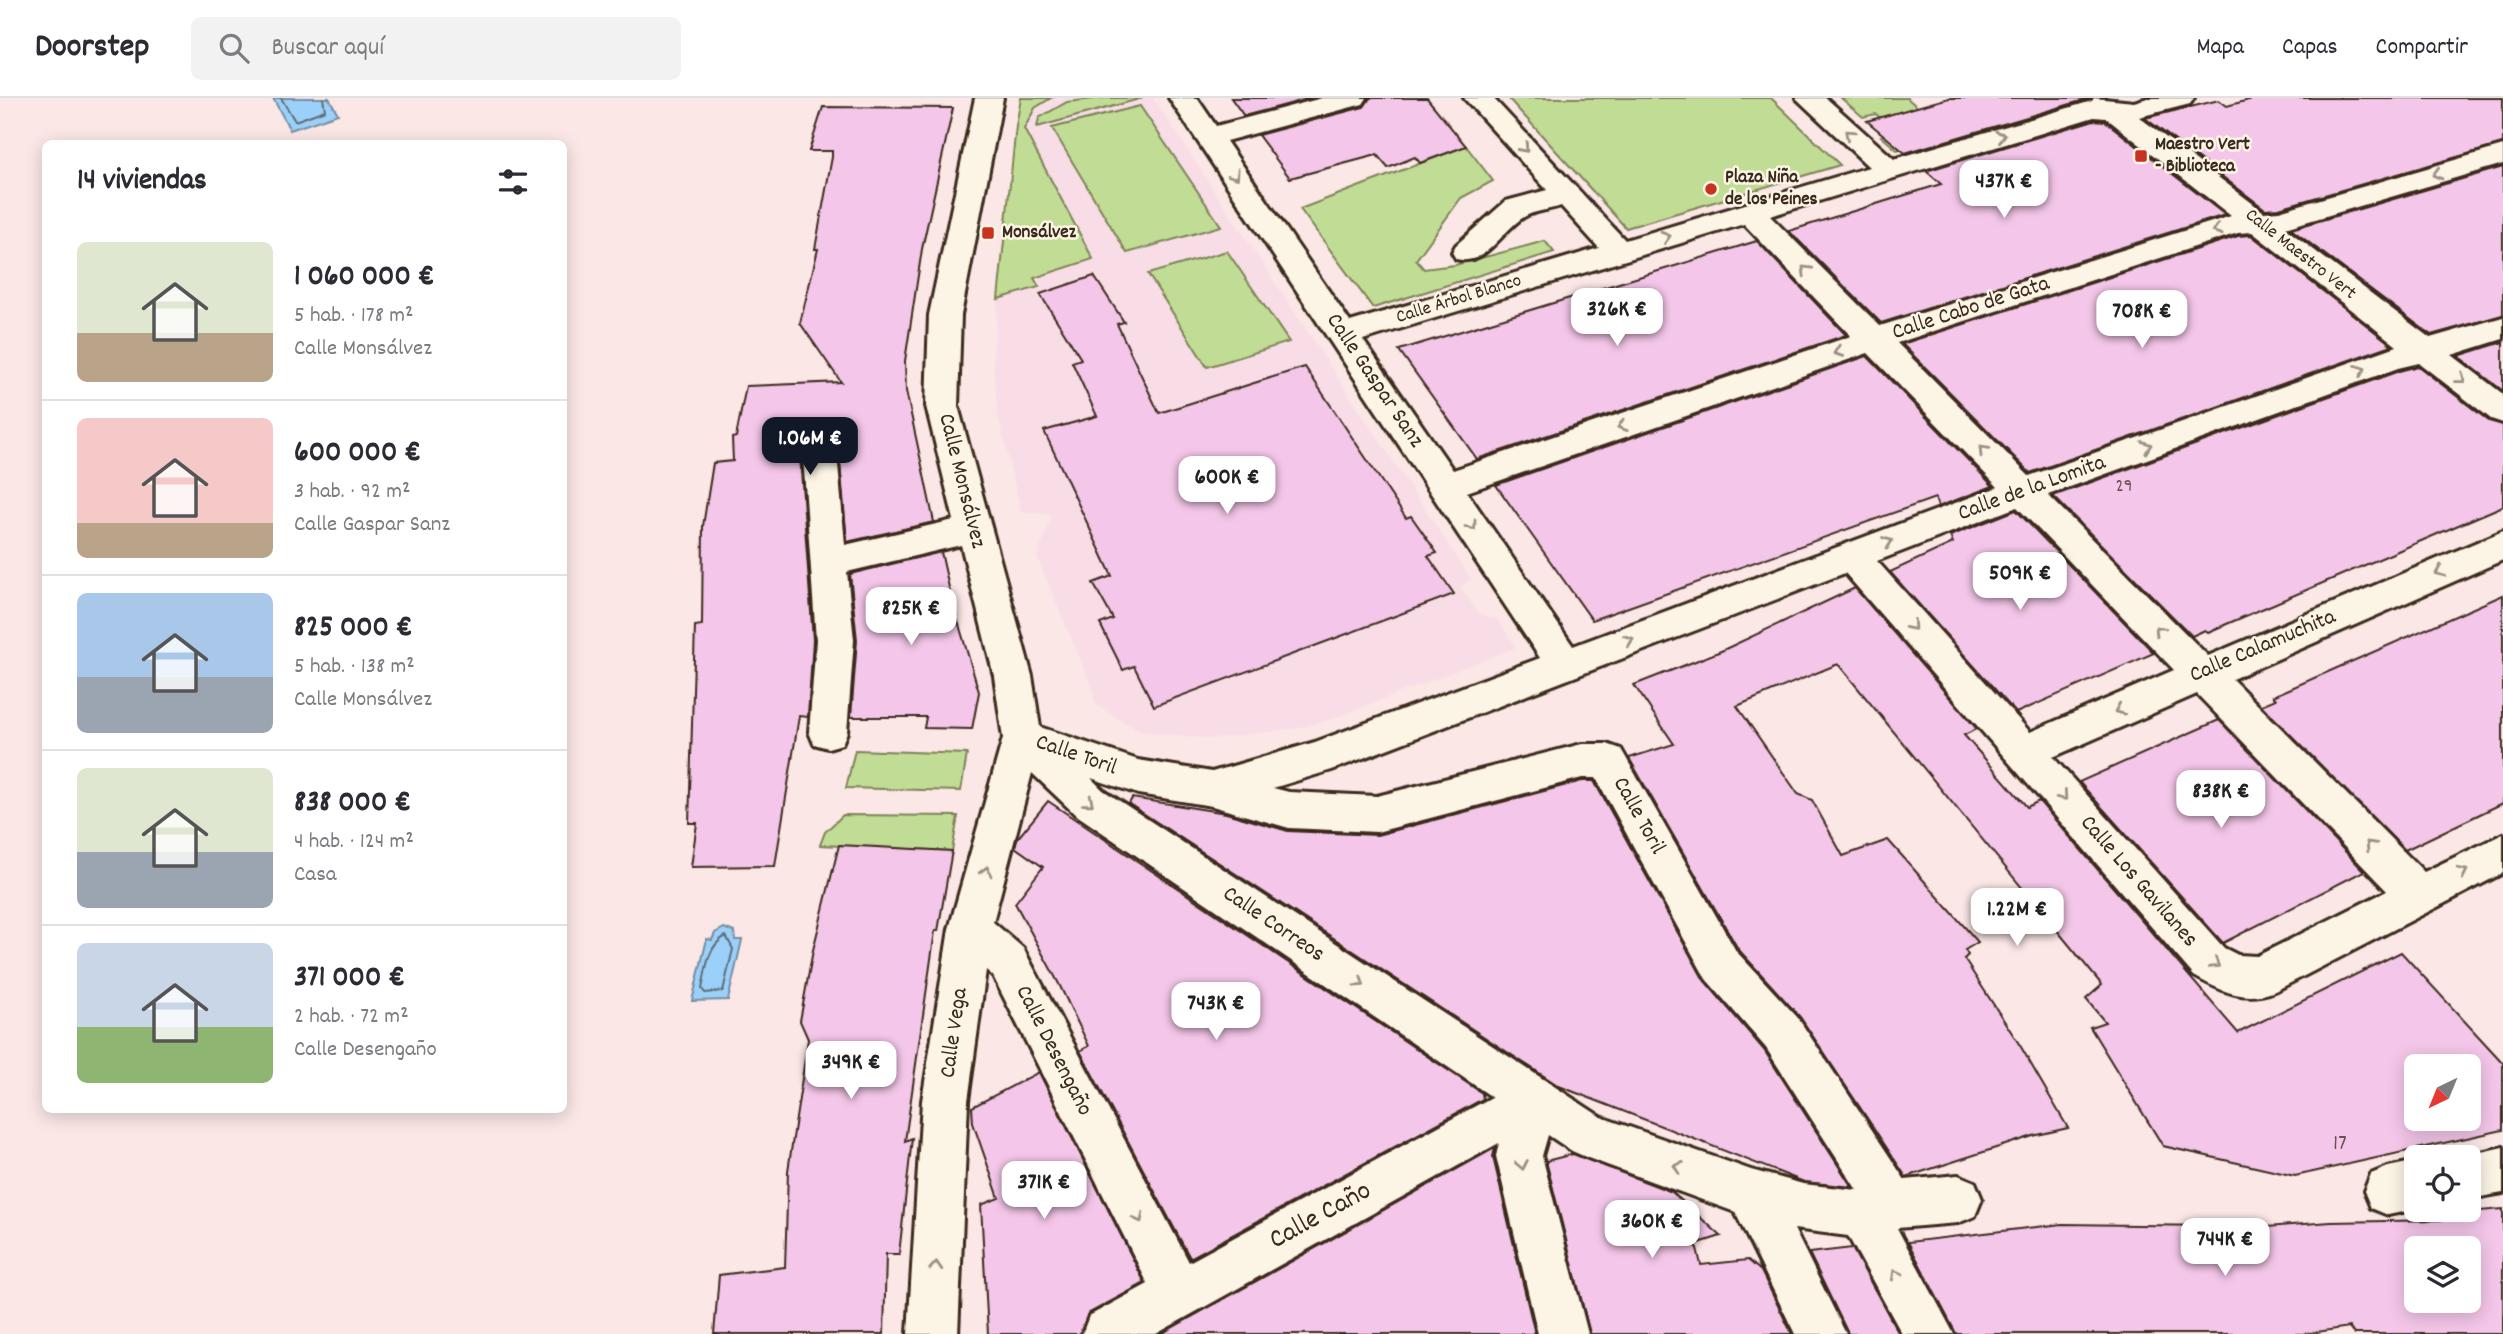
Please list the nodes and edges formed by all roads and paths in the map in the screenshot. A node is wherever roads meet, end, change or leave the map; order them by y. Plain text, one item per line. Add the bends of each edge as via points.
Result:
1 (989, 98) edge
2 (1183, 98) edge
3 (1353, 98) edge
4 (1478, 98) edge
5 (1810, 98) edge
6 (2180, 98) edge
7 (2105, 104) edge
8 (1209, 137) junction
9 (2503, 155) edge
10 (1889, 170) junction
11 (1565, 194) junction
12 (1749, 212) junction
13 (2258, 222) junction
14 (1619, 251) junction
15 (1467, 252) dead end
16 (2503, 328) edge
17 (1343, 335) junction
18 (1875, 340) junction
19 (2425, 351) junction
20 (2503, 411) edge
21 (819, 441) dead end
22 (1445, 486) junction
23 (2023, 491) junction
24 (972, 529) junction
25 (2503, 545) edge
26 (1851, 556) junction
27 (830, 562) junction
28 (1565, 664) junction
29 (2202, 673) junction
30 (828, 732) dead end
31 (1022, 738) junction
32 (2024, 752) junction
33 (1212, 789) junction
34 (2503, 852) edge
35 (2418, 894) junction
36 (970, 929) junction
37 (1534, 1098) junction
38 (2503, 1170) edge
39 (2481, 1174) edge
40 (1751, 1194) junction
41 (1958, 1199) dead end
42 (1878, 1209) junction
43 (1180, 1296) junction
44 (933, 1334) edge
45 (1107, 1334) edge
46 (1563, 1334) edge
47 (1821, 1334) edge
48 (1929, 1334) edge

1 - 24 street, Calle Monsálvez via 945,315 942,406
2 - 8 street, Calle Gaspar Sanz
3 - 8 street
4 -> 11 street
10 -> 5 street
6 - 7 street, Calle Árbol Blanco via 2134,110
10 -> 7 street, Calle Árbol Blanco
7 - 13 street, Calle Maestro Vert
8 -> 17 street, Calle Gaspar Sanz
9 -> 13 street, Calle Cabo de Gata via 2280,220
10 - 12 street, Calle Árbol Blanco
11 - 14 street
11 - 15 street via 1516,208
14 -> 12 street, Calle Árbol Blanco
18 -> 12 street
13 -> 18 street, Calle Cabo de Gata via 2235,224
13 - 19 street, Calle Maestro Vert
14 - 17 street, Calle Árbol Blanco
16 - 19 street, Calle de la Lomita
17 - 22 street, Calle Gaspar Sanz
18 -> 22 street, Calle Cabo de Gata
23 -> 18 street
19 -> 20 street, Calle Maestro Vert
23 -> 19 street, Calle de la Lomita via 2392,358
21 - 27 street
22 -> 28 street, Calle Gaspar Sanz
26 -> 23 street, Calle de la Lomita
29 -> 23 street
24 - 27 street
24 - 31 street, Calle Monsálvez via 1013,676
25 -> 29 street, Calle Calamuchita
28 -> 26 street, Calle de la Lomita
26 -> 32 street, Calle Los Gavilanes
27 - 30 street via 835,640
28 - 33 street, Calle Toril via 1318,758
29 -> 32 street, Calle Calamuchita
35 -> 29 street
31 - 33 street, Calle Toril via 1138,777
36 -> 31 street, Calle Vega
31 -> 37 street, Calle Correos via 1089,802
32 -> 35 street, Calle Los Gavilanes via 2209,962 2234,975 2260,977
33 - 42 street, Calle Toril via 1289,810 1377,814 1582,761 1607,761 1721,965 1782,1033
35 -> 34 street, Calle Los Gavilanes
36 -> 43 street, Calle Desengaño via 1008,962
44 -> 36 street, Calle Vega via 945,1101
40 -> 37 street, Calle Correos via 1588,1135
37 - 43 street, Calle Caño
37 -> 46 street via 1519,1156
38 - 39 street
40 - 42 street, Calle Correos via 1803,1208
40 - 47 street
41 - 42 street, Calle Correos
48 -> 42 street
43 - 45 street, Calle Caño

